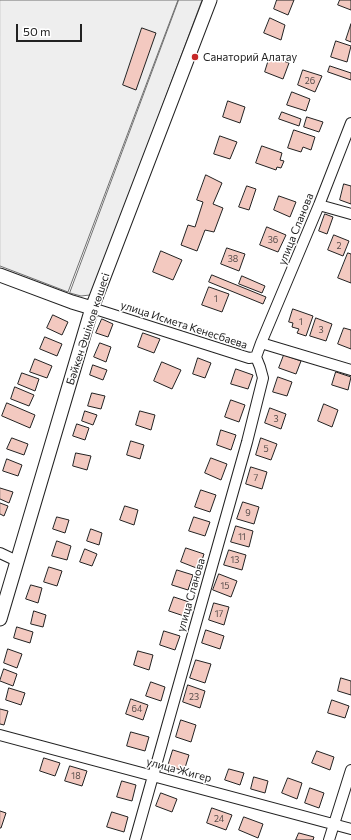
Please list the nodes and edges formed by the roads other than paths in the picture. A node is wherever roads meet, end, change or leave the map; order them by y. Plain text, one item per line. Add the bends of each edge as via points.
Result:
1 (210, 0) edge
2 (351, 123) edge
3 (319, 205) junction
4 (351, 214) edge
5 (0, 275) edge
6 (92, 308) junction
7 (261, 343) junction
8 (256, 358) junction
9 (351, 370) edge
10 (0, 553) edge
11 (18, 561) junction
12 (0, 619) edge
13 (0, 735) edge
14 (351, 770) edge
15 (153, 776) junction
16 (334, 824) junction
17 (351, 829) edge
18 (135, 840) edge
19 (330, 840) edge

1 - 6 main road, Бәйкен Әшімов көшесі
2 - 3 street, улица Сланова
3 - 4 street
3 - 7 street, улица Сланова
5 - 6 main road
6 - 8 street, улица Исмета Кенесбаева via 249,358
6 - 11 main road, Бәйкен Әшімов көшесі
7 - 8 street, улица Исмета Кенесбаева
7 - 9 street, улица Исмета Кенесбаева
8 - 15 street, улица Сланова via 263,378
10 - 11 street
11 - 12 main road, Бәйкен Әшімов көшесі
13 - 15 street, улица Жигер
14 - 16 street
15 - 16 street, улица Жигер
15 - 18 street, улица Сланова
16 - 17 street, улица Жигер
16 - 19 street

